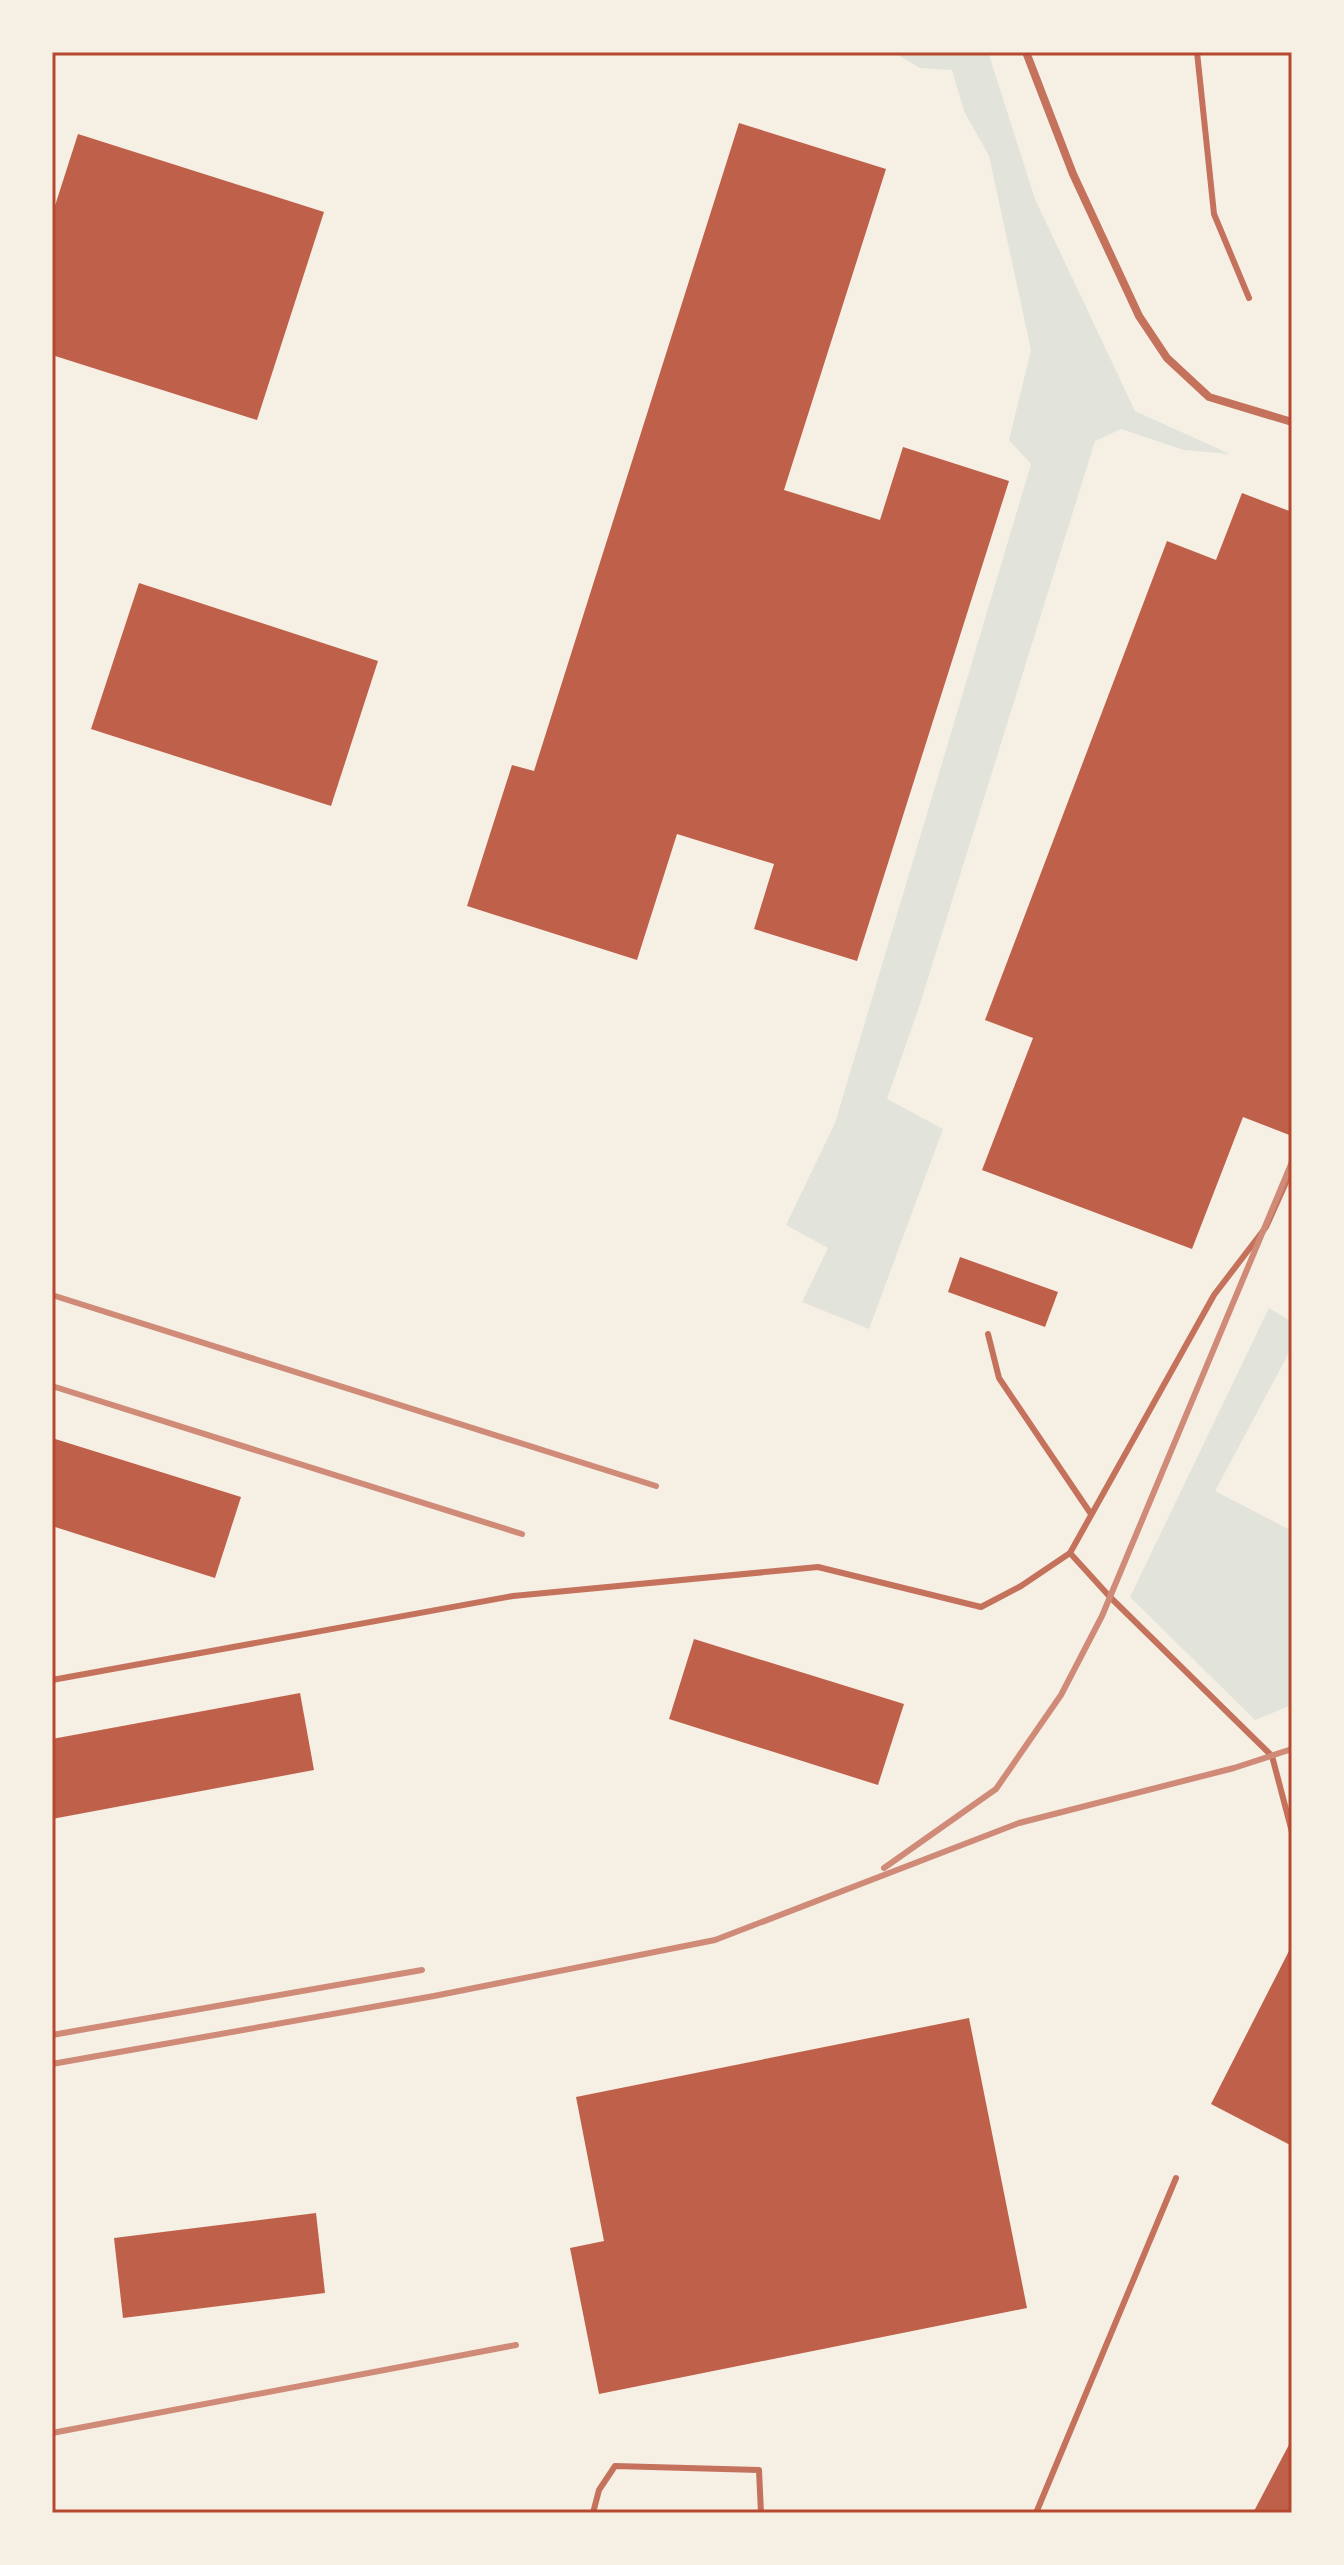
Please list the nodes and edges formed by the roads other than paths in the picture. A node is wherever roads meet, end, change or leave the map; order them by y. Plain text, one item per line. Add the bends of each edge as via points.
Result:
1 (1026, 52) edge
2 (1197, 52) edge
3 (1249, 298) dead end
4 (1292, 422) edge
5 (1292, 1169) edge
6 (988, 1334) dead end
7 (1091, 1514) junction
8 (1070, 1553) junction
9 (52, 1680) edge
10 (1292, 1832) edge
11 (1176, 2178) dead end
12 (593, 2513) edge
13 (761, 2513) edge
14 (1036, 2513) edge

1 - 4 street via 1073,174 1139,316 1167,358 1209,397
2 - 3 lane via 1214,214
5 - 7 lane via 1266,1227 1214,1295
6 - 7 lane via 999,1378
7 - 8 lane
8 - 9 lane via 981,1607 818,1567 513,1596
8 - 10 lane via 1272,1756
11 - 14 lane
12 - 13 lane via 599,2490 615,2466 759,2470

